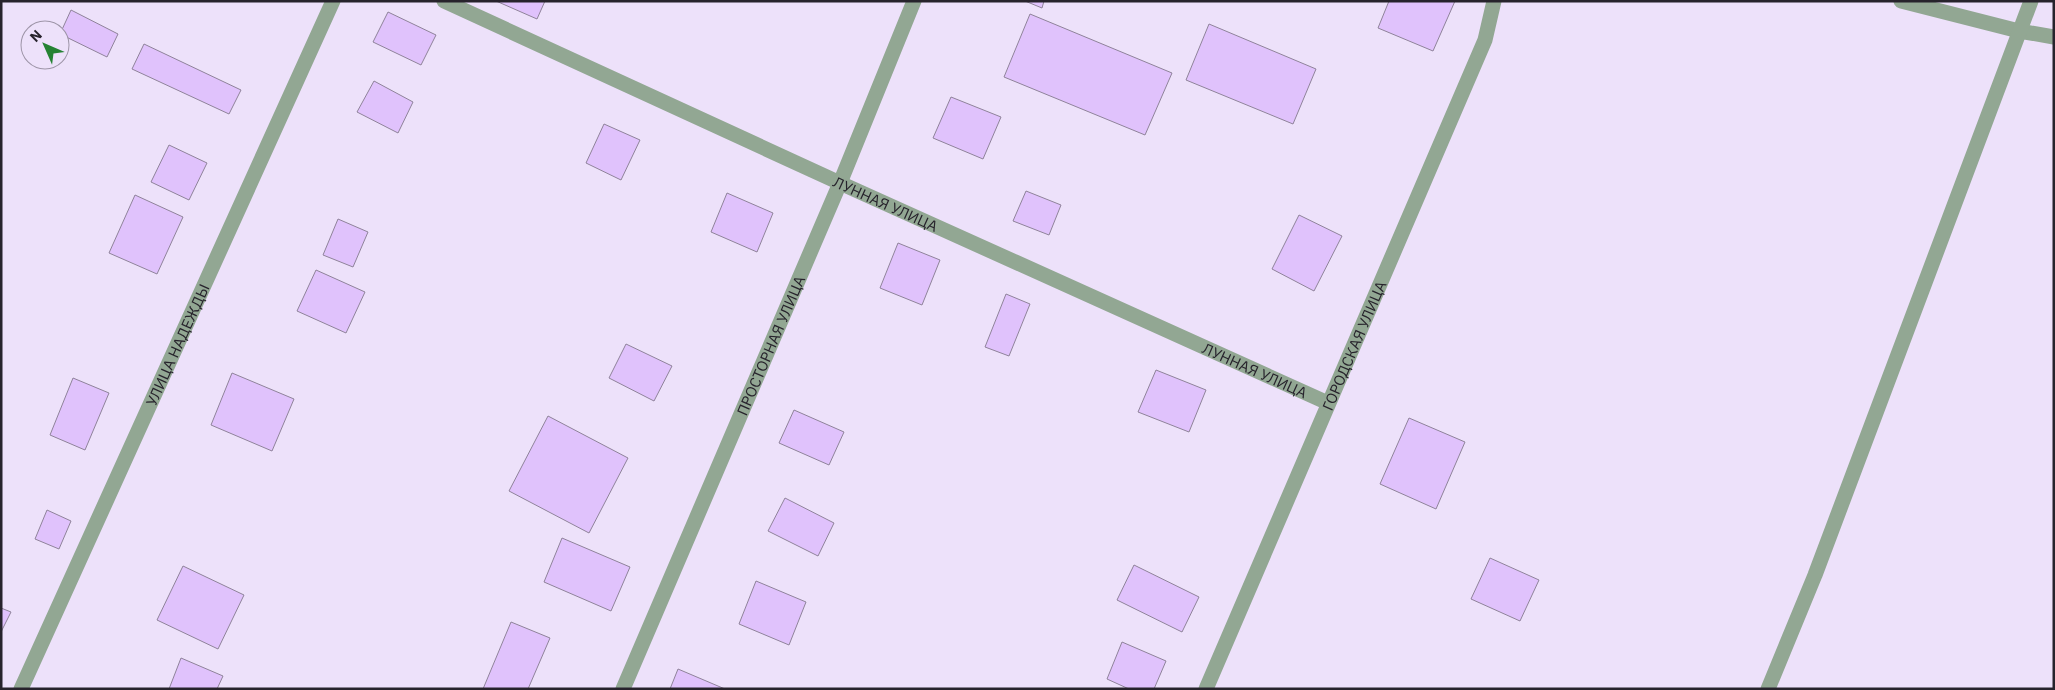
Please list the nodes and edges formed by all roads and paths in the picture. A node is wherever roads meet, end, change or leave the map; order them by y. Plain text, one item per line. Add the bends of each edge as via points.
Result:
1 (333, 1) edge
2 (444, 1) edge
3 (914, 1) edge
4 (1494, 1) edge
5 (1901, 1) edge
6 (2031, 1) edge
7 (2019, 31) junction
8 (2054, 37) edge
9 (840, 183) junction
10 (1328, 404) junction
11 (21, 689) edge
12 (623, 689) edge
13 (1206, 689) edge
14 (1768, 689) edge

1 - 11 street, УЛИЦА НАДЕЖДЫ
2 - 9 street, ЛУННАЯ УЛИЦА
3 - 9 street, ПРОСТОРНАЯ УЛИЦА
4 - 10 street, ГОРОДСКАЯ УЛИЦА via 1485,40
5 - 7 street
6 - 7 street
7 - 8 street
7 - 14 street via 1815,576
9 - 10 street, ЛУННАЯ УЛИЦА
9 - 12 street, ПРОСТОРНАЯ УЛИЦА
10 - 13 street, ГОРОДСКАЯ УЛИЦА

